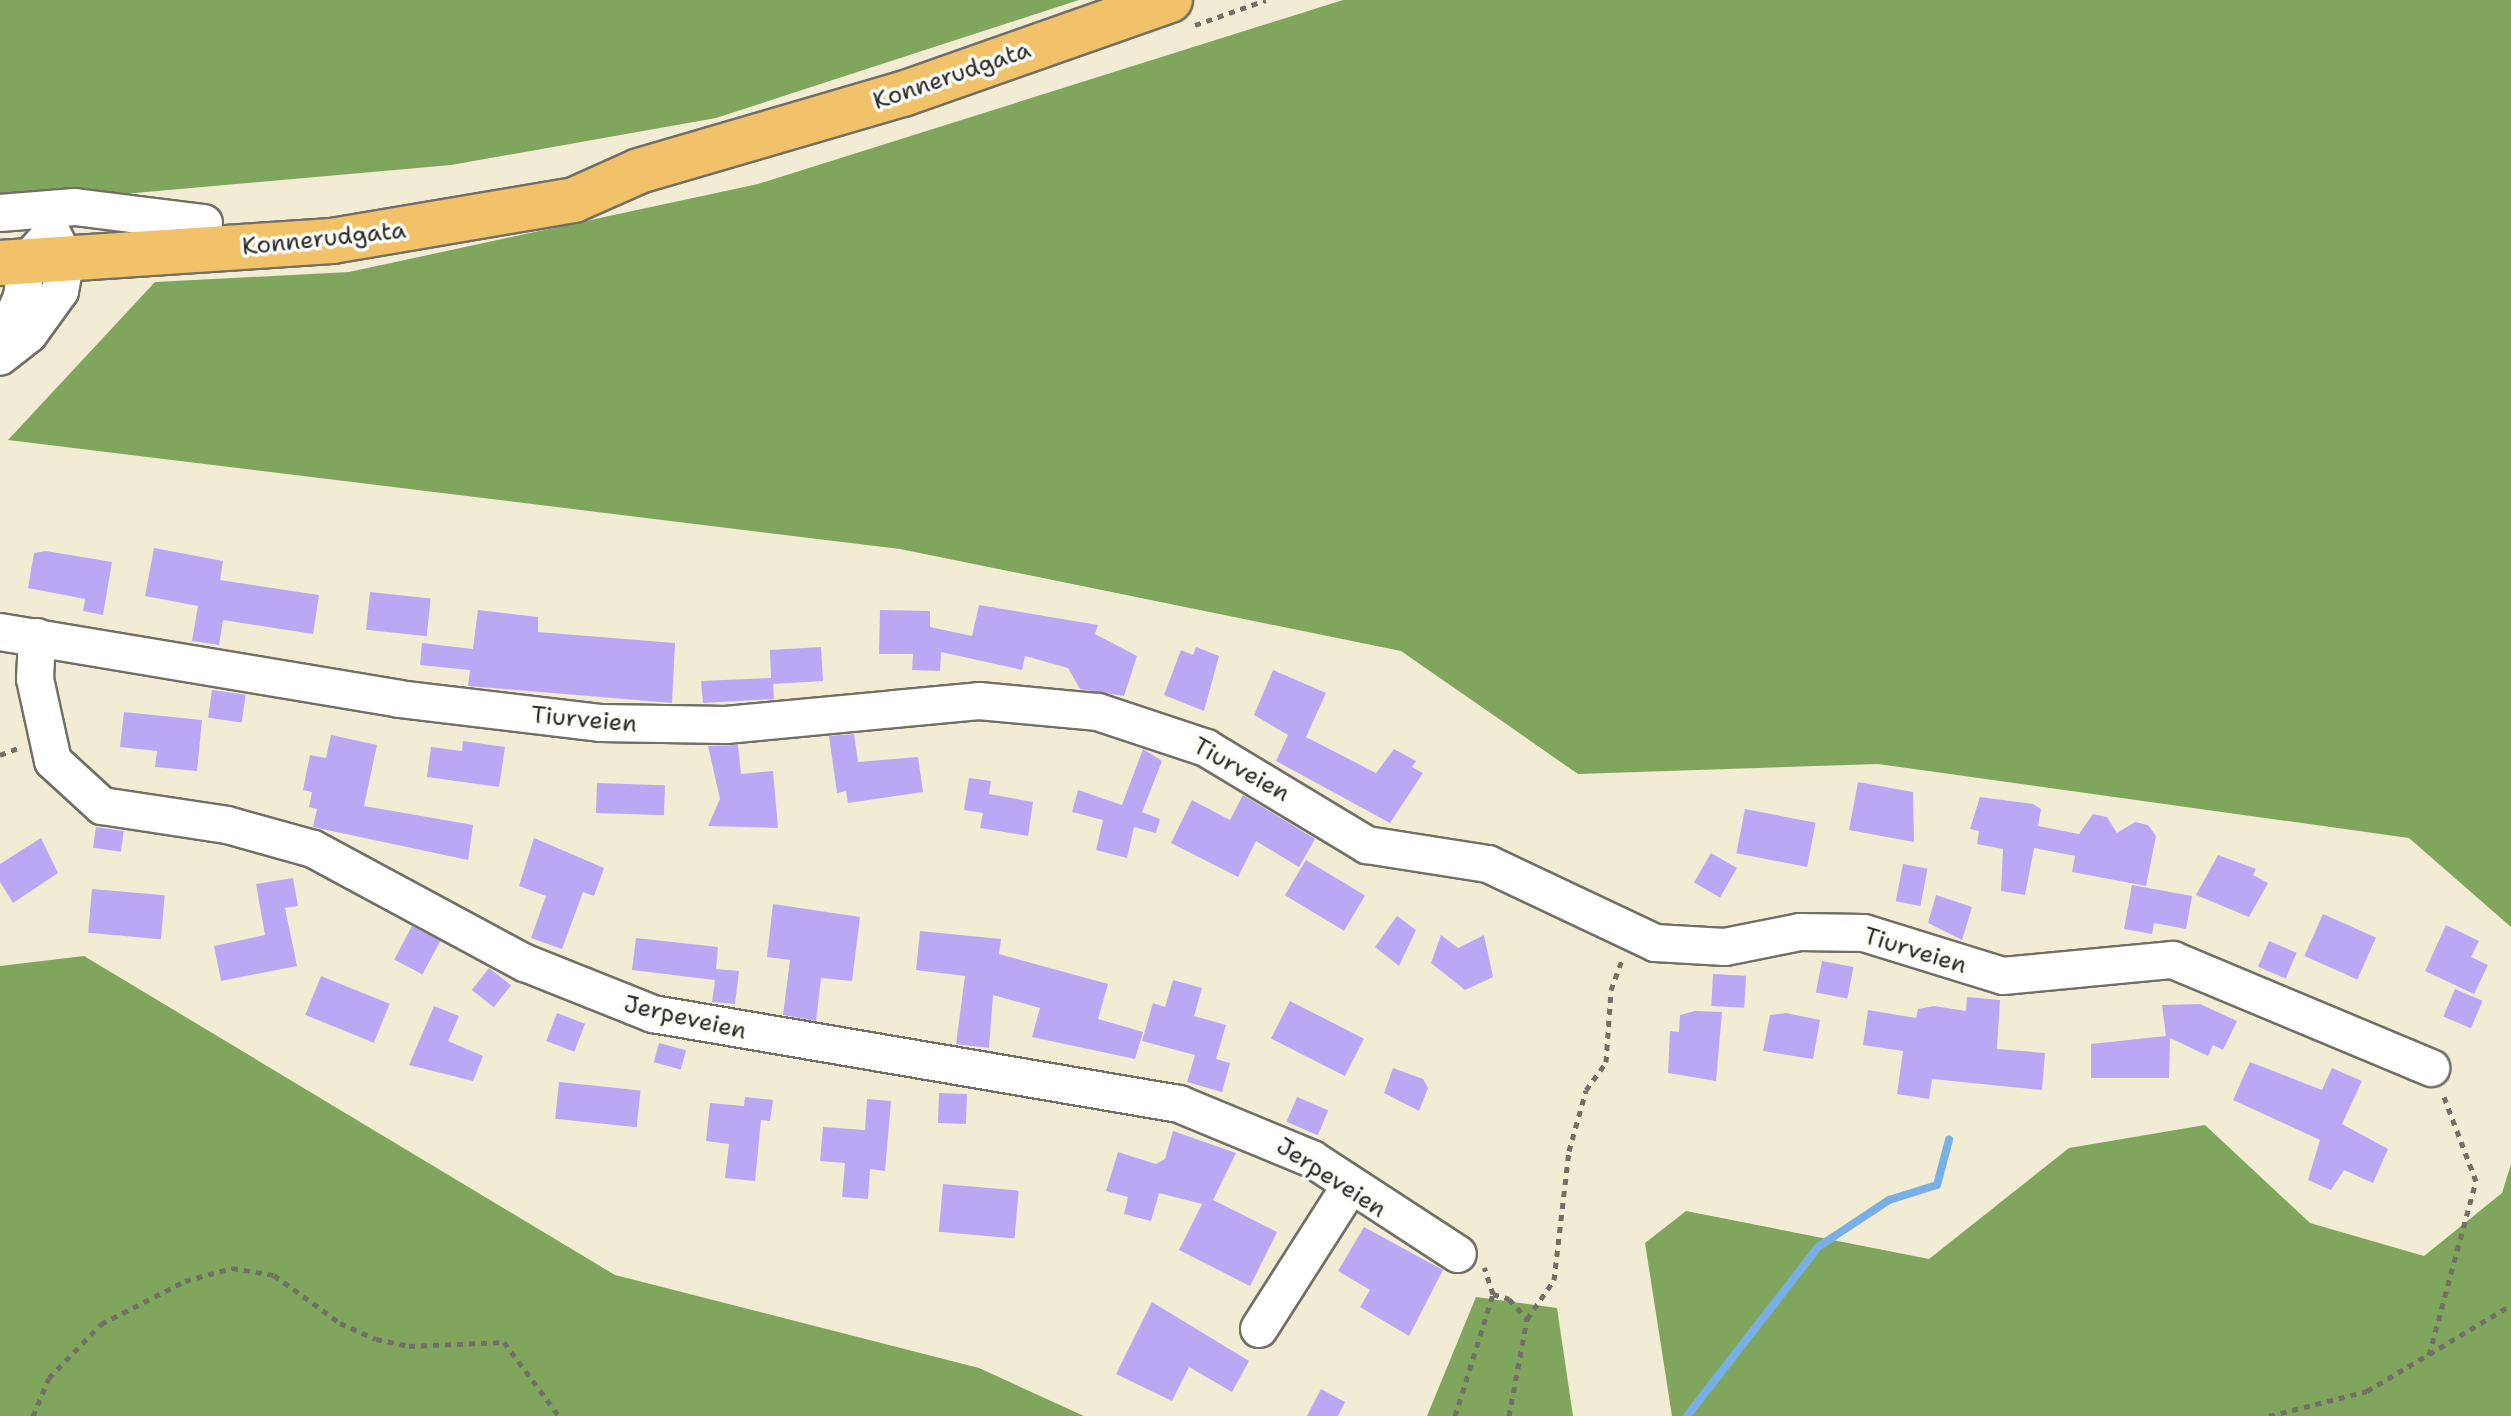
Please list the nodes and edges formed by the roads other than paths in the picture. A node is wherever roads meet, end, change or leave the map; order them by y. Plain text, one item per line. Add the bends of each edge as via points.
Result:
1 (1170, 0) edge
2 (639, 171) junction
3 (0, 213) edge
4 (204, 223) junction
5 (29, 250) edge
6 (0, 347) edge
7 (0, 357) edge
8 (0, 632) edge
9 (37, 637) junction
10 (2431, 1068) road end
11 (1350, 1186) junction
12 (1458, 1254) dead end
13 (1259, 1329) dead end

1 - 2 main road, Konnerudgata via 903,94
2 - 4 main road, Konnerudgata
2 - 5 main road, Konnerudgata via 574,200 415,230
3 - 4 street via 75,207
4 - 5 main road, Konnerudgata
5 - 6 street via 22,297
5 - 7 street via 48,312
8 - 9 street, Tiurveien
9 - 10 street, Tiurveien via 399,699 600,723 726,725 979,701 1098,712 1206,748 1367,845 1488,864 1632,933 1689,947 1800,932 1864,933 2003,976 2173,960
9 - 11 street, Jerpeveien via 35,679 53,761 102,806 227,825 313,849 525,963 653,1014 1179,1104 1277,1141
11 - 12 street, Jerpeveien
11 - 13 street

